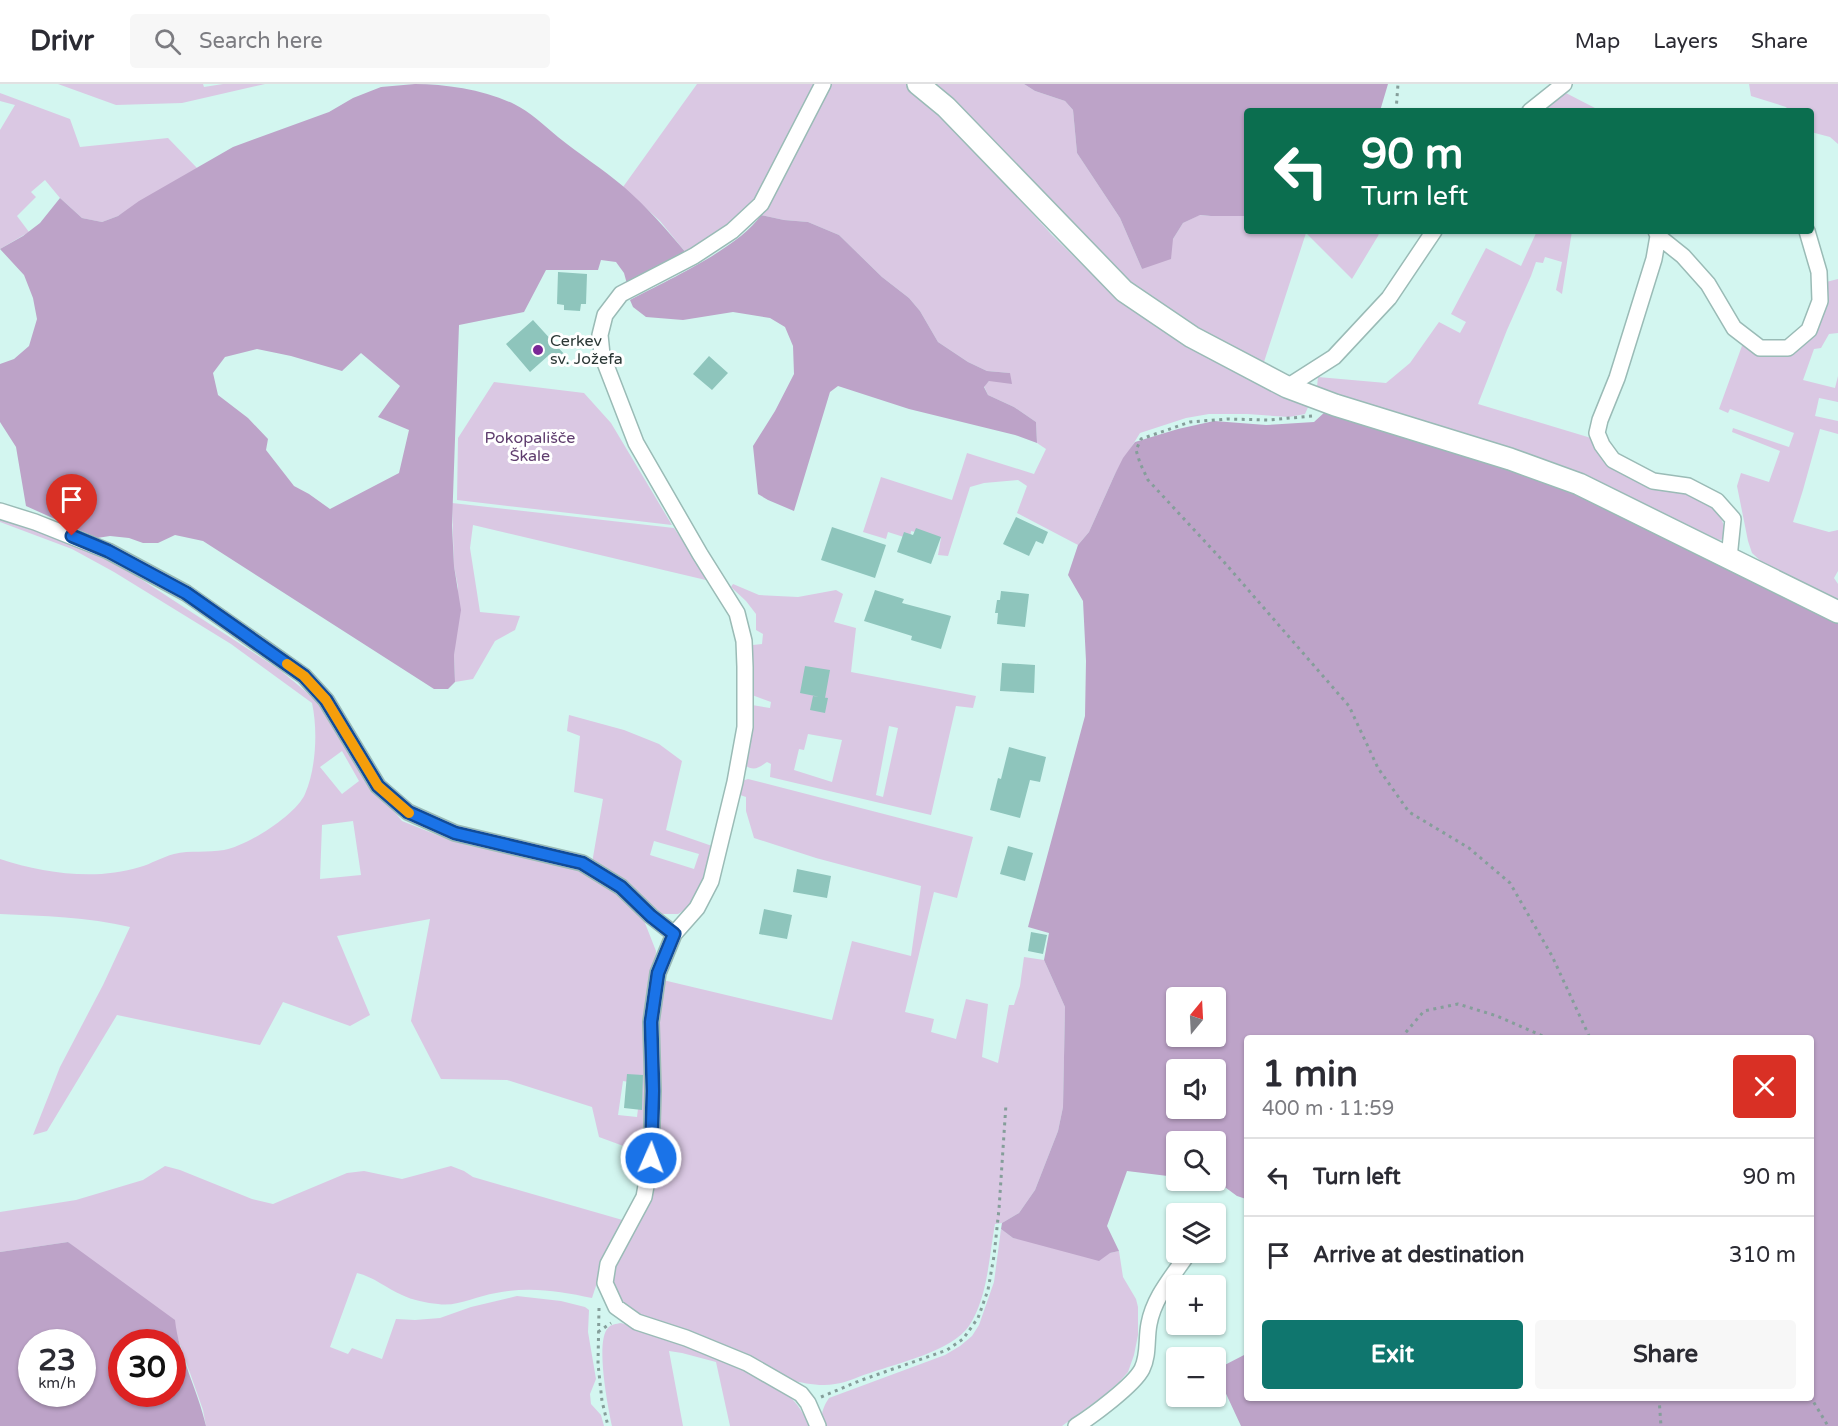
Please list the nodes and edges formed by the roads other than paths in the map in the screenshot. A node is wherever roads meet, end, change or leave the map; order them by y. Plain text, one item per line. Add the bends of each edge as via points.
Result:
1 (823, 84) edge
2 (918, 84) edge
3 (1564, 84) edge
4 (1534, 108) edge
5 (1432, 234) edge
6 (1657, 234) edge
7 (1808, 234) edge
8 (1287, 387) junction
9 (0, 511) edge
10 (1729, 558) junction
11 (1838, 612) edge
12 (674, 934) junction
13 (1181, 1263) edge
14 (818, 1426) edge
15 (1076, 1426) edge

1 - 12 street via 761,204 732,231 694,256 621,294 605,315 600,335 602,355 636,443 737,613 744,641 745,727 722,841 711,880 697,908
2 - 8 main road via 946,107 1124,291 1191,337
3 - 4 street
5 - 8 street via 1389,298 1358,332 1334,357
6 - 7 street via 1708,284 1734,328 1760,348 1788,348 1809,330 1820,301 1819,272
6 - 10 street via 1654,259 1597,433 1613,460 1653,481 1688,486 1718,501 1733,519
8 - 10 main road via 1579,484
9 - 12 street via 108,551 186,593 304,676 326,700 378,786 408,812 455,833 582,863 621,887
10 - 11 main road
12 - 14 street via 658,973 651,1022 651,1158 644,1197 608,1264 605,1283 616,1306 636,1322 747,1363 801,1394
13 - 15 street via 1156,1300 1142,1369 1133,1381

